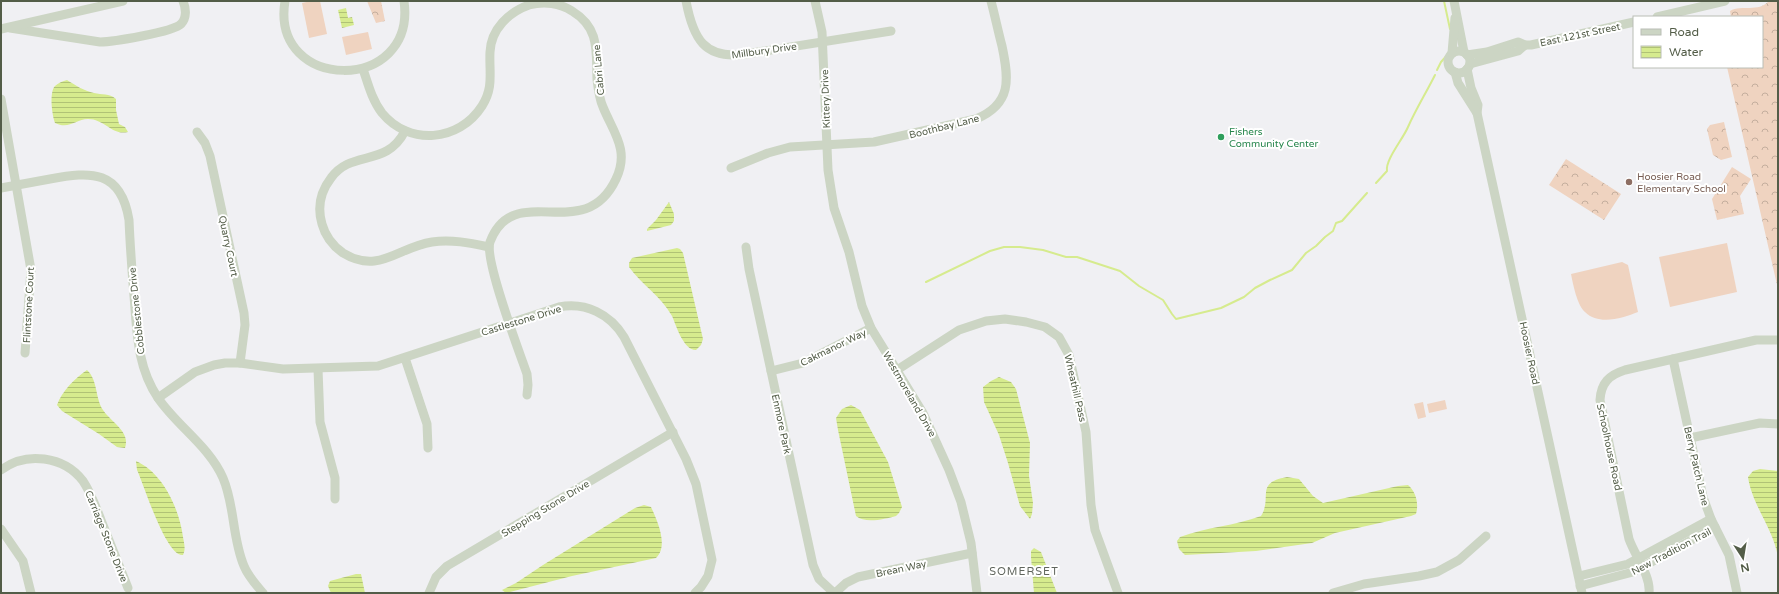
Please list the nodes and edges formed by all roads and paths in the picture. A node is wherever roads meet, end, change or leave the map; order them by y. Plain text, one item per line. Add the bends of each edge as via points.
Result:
1 (123, 1) edge
2 (183, 1) edge
3 (285, 1) edge
4 (404, 1) edge
5 (686, 1) edge
6 (815, 1) edge
7 (991, 1) edge
8 (1454, 1) edge
9 (1725, 1) edge
10 (1456, 15) junction
11 (1661, 16) edge
12 (1633, 22) edge
13 (6, 28) edge
14 (891, 31) dead end
15 (823, 42) junction
16 (1525, 45) junction
17 (1452, 53) junction
18 (1466, 54) junction
19 (1469, 67) junction
20 (363, 68) junction
21 (1455, 72) junction
22 (1, 99) edge
23 (1477, 113) junction
24 (198, 132) dead end
25 (405, 132) junction
26 (827, 144) junction
27 (731, 168) dead end
28 (17, 186) junction
29 (1, 188) edge
30 (832, 198) joint
31 (489, 247) junction
32 (746, 247) dead end
33 (510, 323) junction
34 (871, 328) junction
35 (1778, 340) edge
36 (25, 353) dead end
37 (405, 358) junction
38 (1673, 359) junction
39 (240, 363) junction
40 (318, 369) junction
41 (897, 370) junction
42 (771, 371) junction
43 (527, 395) dead end
44 (158, 398) junction
45 (1778, 424) edge
46 (673, 432) junction
47 (1690, 438) junction
48 (428, 448) dead end
49 (1, 470) edge
50 (335, 499) dead end
51 (1713, 523) junction
52 (1, 529) edge
53 (1486, 536) dead end
54 (972, 553) junction
55 (1640, 563) junction
56 (1578, 576) junction
57 (128, 588) dead end
58 (1581, 589) edge
59 (31, 593) edge
60 (263, 593) edge
61 (428, 593) edge
62 (695, 593) edge
63 (835, 593) edge
64 (977, 593) edge
65 (1118, 593) edge
66 (1333, 593) edge
67 (1649, 593) edge
68 (1737, 593) edge

1 - 13 street
2 - 13 street via 185,18 177,27 114,41 100,42
3 - 20 street via 287,30 304,56 316,65 331,70 347,72
4 - 20 street via 404,20 396,43 379,61
5 - 15 street, Millbury Drive via 692,28 698,38 716,52 730,56
6 - 15 street, Kittery Drive
7 - 26 street, Boothbay Lane via 1007,73 1005,91 995,108 976,119 890,139 867,143
8 - 10 street
9 - 11 street
10 - 17 street
10 - 18 street
12 - 16 street, East 121st Street
14 - 15 street, Millbury Drive
15 - 26 street, Kittery Drive
16 - 18 street, East 121st Street via 1518,42 1487,52
16 - 19 street, East 121st Street via 1518,51
17 - 18 street via 1459,51
17 - 21 street via 1448,63 1450,69
18 - 19 street
19 - 21 street via 1460,73
19 - 23 street, Hoosier Road via 1470,88 1478,105
20 - 25 street, Cabri Lane via 380,111
21 - 23 street, Hoosier Road via 1458,84
22 - 28 street, Flintstone Court
23 - 56 street, Hoosier Road
24 - 39 street, Quarry Court via 206,143 210,156 244,313
25 - 31 street via 388,151 350,162 331,177 324,189 319,207 323,226 330,240 352,258 371,262 390,258 415,246 432,242 454,241
25 - 31 street, Cabri Lane via 425,136 441,135 459,129 472,119 482,106 489,90 493,38 502,23 516,11 537,4 552,4 573,12 589,28 598,52 597,78 600,99 620,148 621,163 616,179 605,196 585,209 565,213 528,211 511,217 499,226
26 - 27 street, Boothbay Lane via 779,150
26 - 30 street, Kittery Drive via 828,180
28 - 29 street, Cobblestone Drive
28 - 36 street, Flintstone Court via 31,270
28 - 44 street, Cobblestone Drive via 85,174 102,178 118,191 125,203 128,220 139,351 148,380
30 - 34 street, Westmoreland Drive via 862,306
31 - 33 street via 492,268
32 - 42 street, Enmore Park
33 - 37 street, Castlestone Drive
33 - 43 street via 527,374
33 - 46 street, Castlestone Drive via 566,306 586,308 602,314 624,337
34 - 41 street, Westmoreland Drive
34 - 42 street, Cakmanor Way via 803,363
35 - 38 street, Schoolhouse Road via 1756,340
37 - 40 street, Castlestone Drive via 372,367
37 - 48 street via 427,424
38 - 47 street, Berry Patch Lane
38 - 55 street, Schoolhouse Road via 1616,373 1606,381 1600,394 1629,539
39 - 40 street, Castlestone Drive via 283,369
39 - 44 street, Castlestone Drive via 225,363 203,369
40 - 50 street via 320,422 335,478
41 - 54 street, Westmoreland Drive via 929,424 944,457 961,502
41 - 65 street, Wheathill Pass via 959,330 986,320 1026,322 1045,327 1059,337 1069,355 1086,432 1095,530
42 - 63 street, Enmore Park via 813,565 820,579
44 - 60 street, Cobblestone Drive via 211,458 222,476 232,505 240,556 247,573
45 - 47 street via 1760,423
46 - 61 street, Stepping Stone Drive via 447,566 436,577
46 - 62 street, Castlestone Drive via 693,476 709,543 711,563 705,581
47 - 51 street, Berry Patch Lane via 1703,497
49 - 57 street, Carriage Stone Drive via 16,461 36,458 55,462 75,473 90,493
51 - 55 street, New Tradition Trail
51 - 68 street, Berry Patch Lane via 1729,555
52 - 59 street via 23,561
53 - 66 street via 1459,560 1438,572 1364,584
54 - 63 street, Brean Way via 858,577
54 - 64 street, Westmoreland Drive
55 - 56 street, New Tradition Trail
55 - 58 street, New Tradition Trail via 1621,576
55 - 67 street, Schoolhouse Road via 1649,583
56 - 58 street, Hoosier Road

